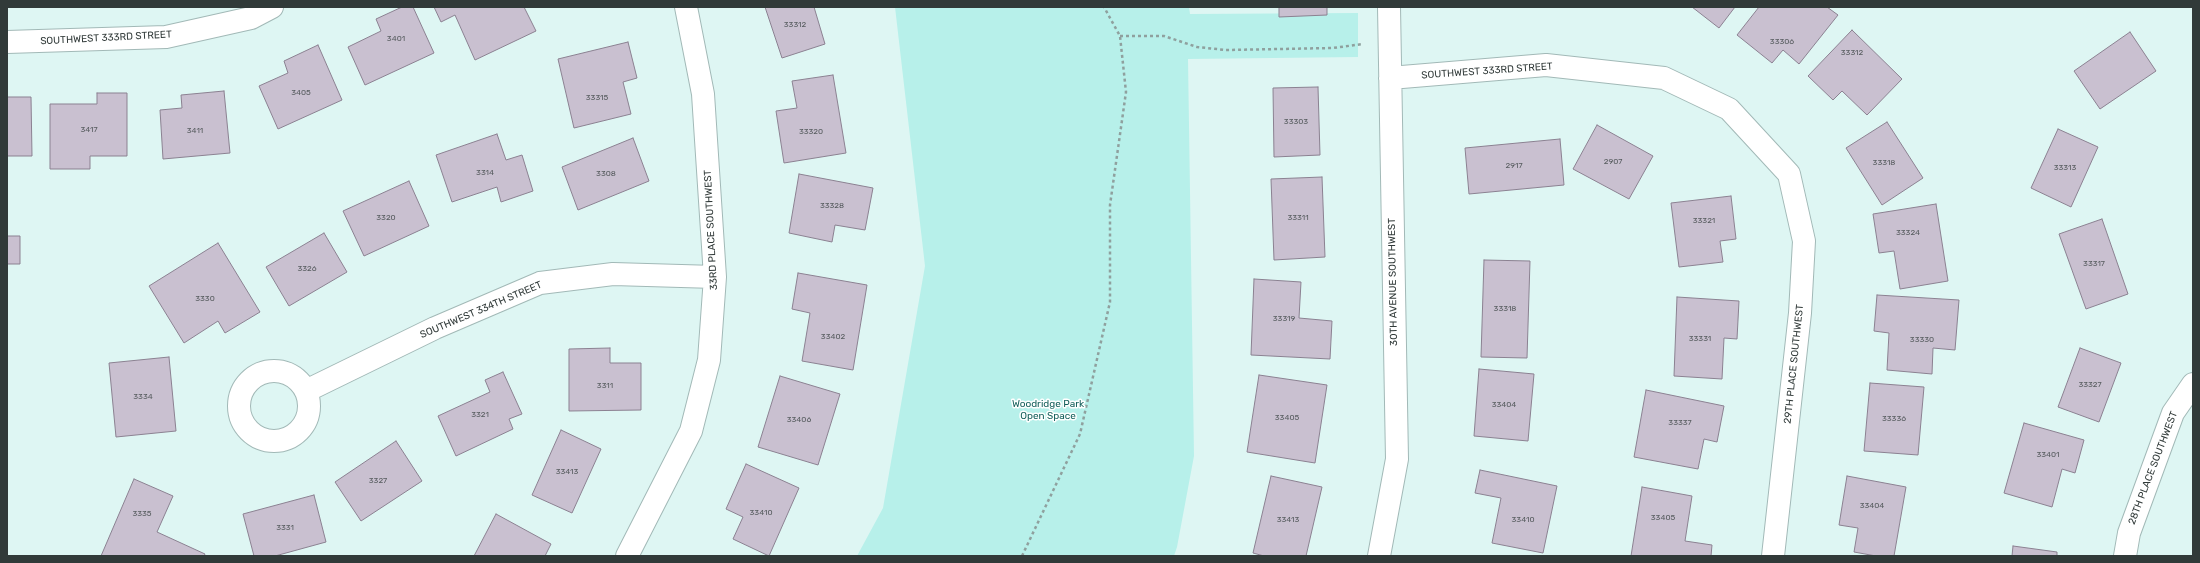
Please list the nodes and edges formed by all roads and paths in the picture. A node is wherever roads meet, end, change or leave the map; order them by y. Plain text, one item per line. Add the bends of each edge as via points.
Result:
1 (272, 7) edge
2 (686, 7) edge
3 (1104, 7) edge
4 (1389, 7) edge
5 (1120, 36) junction
6 (1389, 40) junction
7 (7, 42) edge
8 (1390, 78) junction
9 (1788, 174) joint
10 (715, 277) junction
11 (2193, 384) edge
12 (306, 391) dead end
13 (627, 556) edge
14 (1022, 556) edge
15 (1379, 556) edge
16 (1772, 556) edge
17 (2125, 556) edge

1 - 7 street, SOUTHWEST 333RD STREET via 251,18 166,37
2 - 10 street, 33RD PLACE SOUTHWEST via 703,94
3 - 5 path
4 - 6 street, 30TH AVENUE SOUTHWEST
5 - 6 path via 1164,36 1197,47 1226,50 1333,48
5 - 14 path via 1126,92 1110,205 1110,302 1080,434
6 - 8 street, 30TH AVENUE SOUTHWEST
8 - 9 street, SOUTHWEST 333RD STREET via 1546,66 1664,78 1729,109
8 - 15 street, 30TH AVENUE SOUTHWEST via 1397,459
9 - 16 street, 29TH PLACE SOUTHWEST via 1804,241 1800,313
10 - 12 street, SOUTHWEST 334TH STREET via 613,274 540,283 435,328
10 - 13 street, 33RD PLACE SOUTHWEST via 709,360 691,431
11 - 17 street, 28TH PLACE SOUTHWEST via 2173,413 2128,533

